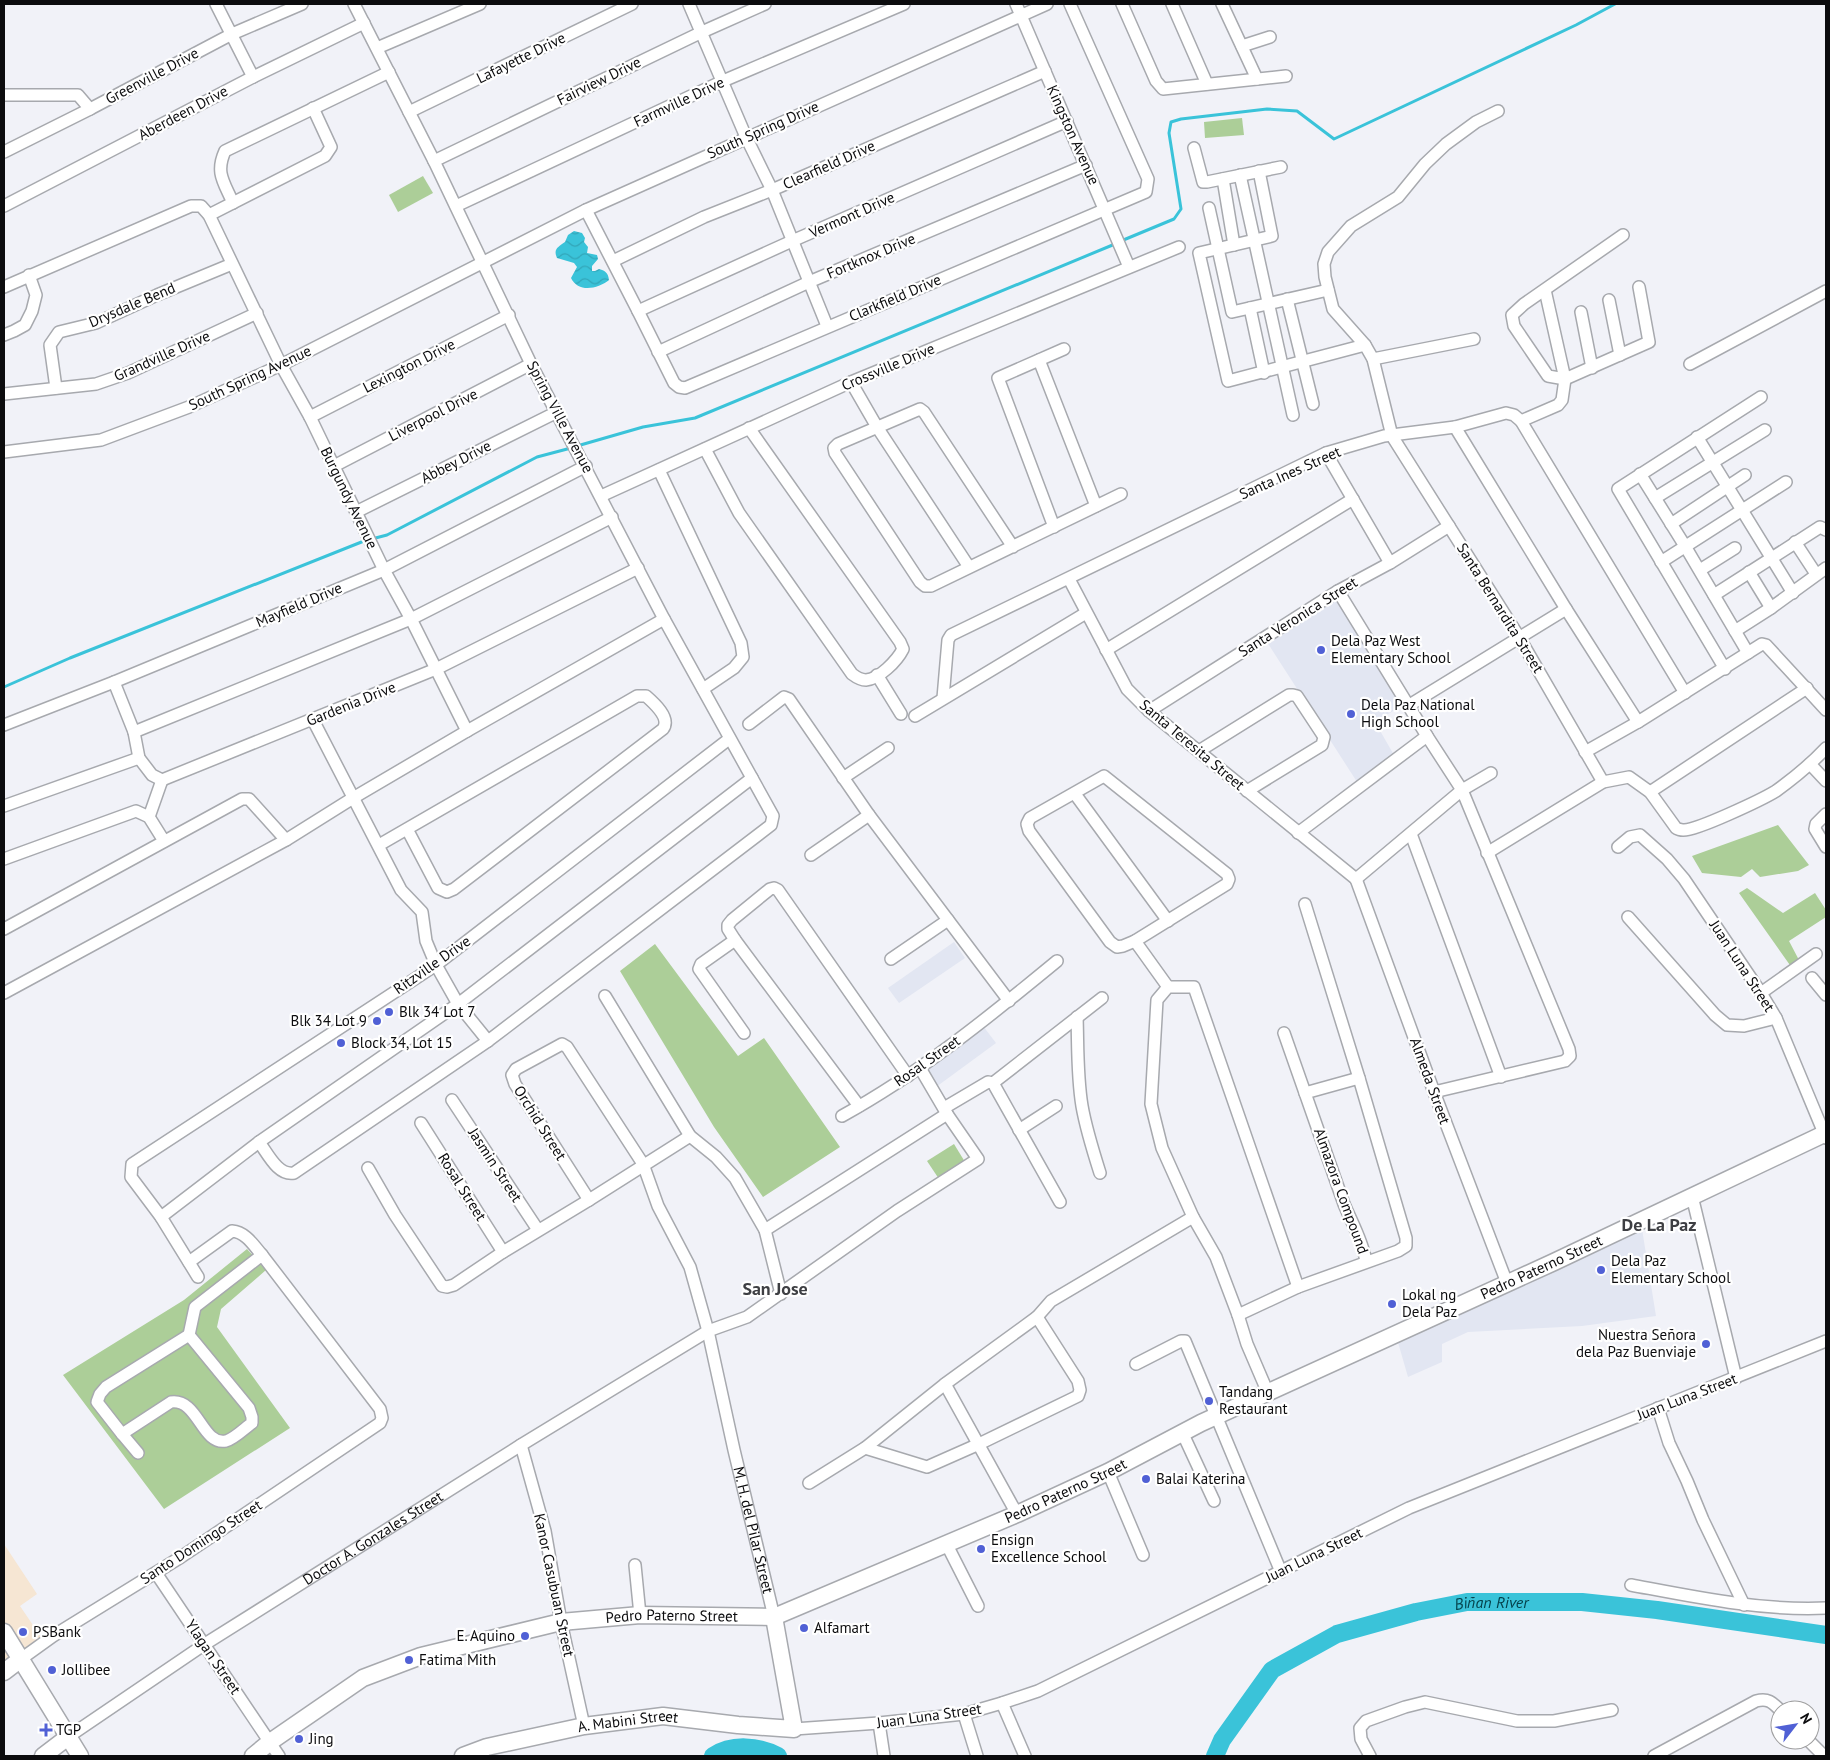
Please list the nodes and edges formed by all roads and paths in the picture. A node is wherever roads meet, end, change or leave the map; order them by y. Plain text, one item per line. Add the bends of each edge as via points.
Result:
1 (216, 4) edge
2 (302, 4) edge
3 (354, 4) edge
4 (480, 4) edge
5 (632, 4) edge
6 (689, 4) edge
7 (765, 4) edge
8 (904, 4) edge
9 (1047, 4) edge
10 (1070, 4) edge
11 (1122, 4) edge
12 (1172, 4) edge
13 (1222, 4) edge
14 (1018, 9) edge
15 (364, 23) junction
16 (702, 32) junction
17 (232, 34) junction
18 (1270, 37) dead end
19 (1242, 46) junction
20 (377, 48) junction
21 (1045, 71) junction
22 (389, 72) junction
23 (253, 76) junction
24 (1286, 76) dead end
25 (1257, 79) junction
26 (723, 81) junction
27 (1207, 84) junction
28 (4, 95) edge
29 (90, 108) junction
30 (313, 108) junction
31 (1498, 111) dead end
32 (409, 112) junction
33 (1067, 121) junction
34 (746, 137) junction
35 (1194, 148) dead end
36 (4, 152) edge
37 (434, 162) junction
38 (1086, 164) junction
39 (1281, 167) dead end
40 (1259, 171) junction
41 (1240, 175) junction
42 (1223, 179) junction
43 (772, 190) junction
44 (233, 203) junction
45 (4, 206) edge
46 (456, 206) junction
47 (1209, 208) dead end
48 (1105, 209) junction
49 (586, 210) junction
50 (209, 215) junction
51 (1623, 235) dead end
52 (792, 241) junction
53 (1255, 241) junction
54 (1234, 245) junction
55 (1179, 247) dead end
56 (1217, 249) junction
57 (613, 260) junction
58 (482, 262) junction
59 (232, 264) junction
60 (1129, 267) junction
61 (29, 275) junction
62 (809, 282) junction
63 (4, 287) edge
64 (1639, 287) dead end
65 (1328, 290) junction
66 (1545, 290) junction
67 (1826, 291) edge
68 (1287, 299) junction
69 (1609, 300) dead end
70 (1269, 304) junction
71 (1250, 308) junction
72 (638, 310) junction
73 (1581, 312) dead end
74 (257, 313) junction
75 (509, 315) junction
76 (827, 326) junction
77 (4, 334) edge
78 (1474, 339) dead end
79 (1365, 345) junction
80 (1064, 349) dead end
81 (658, 352) junction
82 (1620, 356) junction
83 (1373, 359) junction
84 (1039, 360) junction
85 (1304, 362) junction
86 (532, 364) junction
87 (1690, 364) dead end
88 (281, 365) junction
89 (1284, 368) junction
90 (1592, 368) junction
91 (1264, 373) junction
92 (1565, 379) junction
93 (851, 382) junction
94 (56, 388) junction
95 (4, 394) edge
96 (1761, 396) dead end
97 (1313, 404) dead end
98 (557, 412) junction
99 (1293, 415) dead end
100 (310, 417) junction
101 (1521, 422) junction
102 (876, 427) junction
103 (1455, 427) junction
104 (749, 428) junction
105 (1765, 430) dead end
106 (1392, 436) junction
107 (1697, 437) junction
108 (705, 449) junction
109 (4, 452) edge
110 (1326, 453) junction
111 (1713, 462) junction
112 (334, 466) junction
113 (586, 466) junction
114 (659, 470) junction
115 (1640, 474) junction
116 (1745, 476) dead end
117 (1786, 482) dead end
118 (1728, 487) junction
119 (1121, 494) dead end
120 (601, 496) junction
121 (1656, 498) junction
122 (1353, 499) junction
123 (1096, 506) junction
124 (1742, 510) junction
125 (356, 512) junction
126 (612, 517) junction
127 (1671, 524) junction
128 (1449, 526) junction
129 (1054, 527) junction
130 (1826, 530) edge
131 (1795, 542) junction
132 (1685, 546) junction
133 (1013, 547) junction
134 (1735, 548) dead end
135 (1771, 558) junction
136 (1661, 562) junction
137 (1390, 563) junction
138 (969, 567) junction
139 (638, 568) junction
140 (384, 570) junction
141 (1700, 570) junction
142 (1821, 571) edge
143 (1748, 572) junction
144 (1069, 579) junction
145 (1338, 591) junction
146 (1793, 593) junction
147 (1714, 594) junction
148 (1771, 608) junction
149 (1566, 609) junction
150 (1086, 613) junction
151 (411, 619) junction
152 (664, 619) junction
153 (1736, 631) junction
154 (1519, 637) junction
155 (1106, 650) junction
156 (1748, 653) junction
157 (436, 669) junction
158 (1725, 669) junction
159 (877, 676) junction
160 (114, 682) junction
161 (1807, 688) junction
162 (703, 689) junction
163 (1685, 693) junction
164 (943, 698) junction
165 (1408, 706) junction
166 (1826, 710) edge
167 (1149, 711) junction
168 (901, 714) dead end
169 (915, 716) dead end
170 (313, 720) junction
171 (1638, 722) junction
172 (749, 724) dead end
173 (4, 725) edge
174 (467, 731) junction
175 (134, 732) junction
176 (1427, 736) junction
177 (729, 739) junction
178 (888, 748) dead end
179 (1826, 748) edge
180 (1198, 751) junction
181 (1586, 752) junction
182 (139, 758) junction
183 (1810, 764) junction
184 (1491, 773) dead end
185 (752, 778) junction
186 (843, 778) junction
187 (162, 780) junction
188 (1826, 781) edge
189 (1603, 782) junction
190 (1462, 790) junction
191 (1247, 791) junction
192 (1650, 792) junction
193 (1075, 794) junction
194 (352, 798) junction
195 (4, 806) edge
196 (1826, 814) edge
197 (869, 815) junction
198 (150, 817) junction
199 (407, 830) junction
200 (1298, 833) junction
201 (1411, 834) junction
202 (286, 840) junction
203 (164, 841) junction
204 (379, 845) junction
205 (1826, 846) edge
206 (1618, 847) dead end
207 (1487, 853) junction
208 (811, 855) dead end
209 (4, 859) edge
210 (1356, 879) junction
211 (1305, 904) dead end
212 (1628, 917) dead end
213 (948, 920) junction
214 (1168, 921) junction
215 (4, 929) edge
216 (735, 940) junction
217 (1135, 941) junction
218 (1816, 954) dead end
219 (891, 959) dead end
220 (1057, 960) dead end
221 (436, 965) junction
222 (1812, 978) dead end
223 (1168, 987) junction
224 (4, 993) edge
225 (1761, 993) junction
226 (1826, 995) edge
227 (605, 996) dead end
228 (1102, 998) dead end
229 (1009, 1001) junction
230 (458, 1004) junction
231 (1077, 1017) junction
232 (1776, 1018) junction
233 (744, 1033) dead end
234 (1284, 1033) dead end
235 (488, 1041) junction
236 (567, 1047) joint
237 (920, 1068) junction
238 (908, 1076) junction
239 (1502, 1077) junction
240 (1359, 1078) junction
241 (993, 1083) junction
242 (1434, 1092) junction
243 (1305, 1093) junction
244 (452, 1100) dead end
245 (859, 1106) junction
246 (1056, 1106) dead end
247 (946, 1111) junction
248 (842, 1116) dead end
249 (421, 1123) dead end
250 (1020, 1130) junction
251 (1826, 1135) edge
252 (690, 1136) junction
253 (259, 1142) junction
254 (643, 1164) junction
255 (368, 1168) dead end
256 (1100, 1173) dead end
257 (1692, 1196) junction
258 (589, 1200) junction
259 (1060, 1202) dead end
260 (161, 1217) junction
261 (1193, 1217) junction
262 (538, 1230) junction
263 (765, 1230) junction
264 (503, 1252) junction
265 (262, 1256) junction
266 (1366, 1261) junction
267 (188, 1262) junction
268 (198, 1277) dead end
269 (1507, 1284) junction
270 (1298, 1287) junction
271 (781, 1294) junction
272 (1238, 1315) junction
273 (1037, 1317) junction
274 (708, 1331) junction
275 (189, 1335) junction
276 (1826, 1341) edge
277 (1136, 1364) dead end
278 (1736, 1378) junction
279 (946, 1384) junction
280 (1268, 1393) junction
281 (1658, 1408) junction
282 (1216, 1416) junction
283 (1182, 1432) junction
284 (122, 1434) junction
285 (979, 1444) junction
286 (521, 1445) junction
287 (865, 1448) junction
288 (138, 1453) dead end
289 (1108, 1472) junction
290 (809, 1483) dead end
291 (1214, 1501) dead end
292 (1017, 1514) junction
293 (946, 1545) junction
294 (1143, 1555) dead end
295 (635, 1565) dead end
296 (1281, 1572) junction
297 (156, 1573) junction
298 (1631, 1585) dead end
299 (1744, 1605) junction
300 (978, 1606) dead end
301 (1826, 1608) edge
302 (640, 1615) junction
303 (774, 1618) junction
304 (561, 1622) junction
305 (4, 1632) edge
306 (205, 1644) junction
307 (21, 1659) junction
308 (4, 1672) edge
309 (1770, 1701) edge
310 (1002, 1703) junction
311 (1612, 1710) dead end
312 (964, 1714) junction
313 (879, 1723) junction
314 (584, 1726) junction
315 (794, 1729) junction
316 (68, 1737) junction
317 (270, 1742) junction
318 (487, 1752) edge
319 (43, 1756) edge
320 (80, 1756) edge
321 (253, 1756) edge
322 (279, 1756) edge
323 (463, 1756) edge
324 (884, 1756) edge
325 (976, 1756) edge
326 (1025, 1756) edge
327 (1370, 1756) edge
328 (1654, 1756) edge

1 - 17 street
2 - 17 street, Greenville Drive
3 - 15 street, Spring Ville Avenue
4 - 20 street
5 - 32 street, Lafayette Drive
6 - 16 street
7 - 16 street, Fairview Drive
8 - 26 street, Farmville Drive
9 - 14 street, South Spring Drive
10 - 48 street, Clarkfield Drive via 1148,179 1146,192
11 - 27 street via 1156,81 1164,89
12 - 27 street
13 - 19 street
14 - 21 street, Kingston Avenue
14 - 34 street, South Spring Drive
15 - 20 street, Spring Ville Avenue
15 - 23 street, Aberdeen Drive
16 - 26 street
16 - 37 street, Fairview Drive
17 - 23 street
17 - 29 street, Greenville Drive
18 - 19 street
19 - 25 street
20 - 22 street, Spring Ville Avenue
21 - 33 street, Kingston Avenue
21 - 43 street, Clearfield Drive
22 - 30 street
22 - 32 street, Spring Ville Avenue
23 - 45 street, Aberdeen Drive
24 - 25 street
25 - 27 street
26 - 34 street
26 - 46 street, Farmville Drive
28 - 29 street via 78,95
29 - 36 street, Greenville Drive
30 - 44 street via 225,151 220,173
30 - 44 street via 331,148 325,156
31 - 65 street, Santa Bernardita Street via 1476,122 1446,144 1398,197 1351,226 1328,252 1324,264
32 - 37 street, Spring Ville Avenue
33 - 38 street, Kingston Avenue
33 - 52 street, Vermont Drive
34 - 43 street
34 - 49 street, South Spring Drive
35 - 42 street via 1204,182
37 - 46 street, Spring Ville Avenue
38 - 48 street, Kingston Avenue
38 - 62 street, Fortknox Drive
39 - 40 street
40 - 41 street
40 - 53 street via 1272,234 1271,238
41 - 42 street
41 - 53 street
42 - 54 street
43 - 52 street
43 - 57 street, Clearfield Drive via 704,217
44 - 50 street
46 - 58 street, Spring Ville Avenue
47 - 56 street
48 - 60 street, Kingston Avenue
48 - 76 street, Clarkfield Drive
49 - 57 street
49 - 58 street, South Spring Drive
50 - 59 street, Burgundy Avenue
50 - 61 street via 201,206 191,206
51 - 66 street
52 - 62 street
52 - 72 street, Vermont Drive
53 - 54 street
53 - 70 street
54 - 56 street
55 - 60 street, Crossville Drive
56 - 71 street via 1231,310
56 - 91 street via 1199,253 1228,382
57 - 72 street
58 - 75 street, Spring Ville Avenue
58 - 88 street, South Spring Avenue
59 - 74 street, Burgundy Avenue
59 - 94 street, Drysdale Bend via 96,324 59,332 50,345
60 - 93 street, Crossville Drive
61 - 63 street
61 - 77 street via 36,295 32,311 24,325
62 - 76 street
62 - 81 street, Fortknox Drive
64 - 82 street via 1648,342
65 - 68 street
65 - 79 street, Santa Bernardita Street via 1333,309
66 - 92 street
66 - 92 street via 1512,315 1512,320 1548,376
67 - 87 street
68 - 70 street
68 - 85 street
69 - 82 street
70 - 71 street
70 - 89 street
71 - 91 street
72 - 81 street
73 - 90 street
74 - 88 street, Burgundy Avenue
74 - 94 street, Grandville Drive via 128,374 96,384
75 - 86 street, Spring Ville Avenue
75 - 100 street, Lexington Drive
76 - 81 street, Clarkfield Drive via 685,388 674,383
78 - 83 street
79 - 83 street, Santa Bernardita Street
79 - 85 street
80 - 84 street
82 - 90 street
83 - 106 street, Santa Bernardita Street
84 - 123 street
84 - 129 street via 998,378
85 - 89 street
85 - 97 street
86 - 98 street, Spring Ville Avenue
86 - 112 street, Liverpool Drive
88 - 100 street, Burgundy Avenue
88 - 109 street, South Spring Avenue via 189,407 101,440
89 - 91 street
89 - 99 street
90 - 92 street
92 - 101 street via 1562,400 1558,405
93 - 102 street
93 - 104 street, Crossville Drive
94 - 95 street, Grandville Drive
96 - 107 street
98 - 113 street, Spring Ville Avenue
98 - 125 street, Abbey Drive
100 - 112 street, Burgundy Avenue
101 - 103 street, Santa Ines Street via 1514,414 1506,414
101 - 163 street
102 - 133 street via 920,409 924,412
102 - 138 street
102 - 138 street via 838,444 834,448 835,453 920,582 931,586
103 - 106 street, Santa Ines Street
103 - 149 street
104 - 108 street, Crossville Drive
104 - 159 street via 900,642 899,656
105 - 111 street
106 - 110 street, Santa Ines Street
106 - 128 street, Santa Bernardita Street
107 - 111 street
107 - 115 street
108 - 114 street, Crossville Drive
108 - 159 street via 739,513 852,674 868,680
110 - 122 street
110 - 144 street, Santa Ines Street
111 - 118 street
111 - 121 street
112 - 125 street, Burgundy Avenue
113 - 120 street, Spring Ville Avenue
113 - 140 street, Mayfield Drive
114 - 120 street, Crossville Drive
114 - 162 street via 741,643 743,657 734,668
115 - 121 street
115 - 136 street via 1618,490
116 - 118 street
117 - 124 street
118 - 124 street
118 - 127 street
119 - 123 street
120 - 126 street, Spring Ville Avenue
121 - 127 street
122 - 137 street
122 - 155 street
123 - 129 street
124 - 132 street
124 - 135 street
125 - 140 street, Burgundy Avenue
126 - 139 street, Spring Ville Avenue
126 - 151 street
127 - 132 street
128 - 137 street, Santa Veronica Street
128 - 154 street, Santa Bernardita Street
129 - 133 street
130 - 131 street via 1820,527
131 - 135 street
131 - 142 street
132 - 136 street
132 - 141 street
133 - 138 street
134 - 141 street
135 - 143 street
135 - 146 street
136 - 158 street
137 - 145 street, Santa Veronica Street
139 - 152 street, Spring Ville Avenue
139 - 157 street, Gardenia Drive
140 - 151 street, Burgundy Avenue
140 - 160 street, Mayfield Drive
141 - 147 street
142 - 146 street
143 - 147 street
143 - 148 street
144 - 150 street, Santa Teresita Street
144 - 164 street, Santa Ines Street via 951,635
145 - 165 street
145 - 167 street, Santa Veronica Street
146 - 148 street
147 - 153 street
148 - 153 street
149 - 154 street
149 - 171 street
150 - 155 street, Santa Teresita Street
150 - 164 street
151 - 157 street, Burgundy Avenue
151 - 175 street
152 - 162 street, Spring Ville Avenue
152 - 174 street
153 - 156 street
154 - 165 street
154 - 181 street, Santa Bernardita Street
155 - 167 street, Santa Teresita Street via 1127,690
156 - 158 street
156 - 161 street via 1762,644 1766,645
157 - 170 street, Gardenia Drive
157 - 174 street, Burgundy Avenue
158 - 163 street
159 - 168 street
160 - 173 street, Mayfield Drive
160 - 175 street
161 - 166 street
161 - 192 street
162 - 177 street, Spring Ville Avenue
163 - 171 street
164 - 169 street
165 - 176 street
167 - 180 street, Santa Teresita Street
170 - 187 street, Gardenia Drive
170 - 194 street
171 - 181 street
172 - 186 street via 786,697
174 - 194 street
175 - 182 street
176 - 190 street
176 - 200 street
177 - 185 street, Spring Ville Avenue
177 - 221 street, Ritzville Drive
178 - 186 street
179 - 183 street
180 - 191 street, Santa Teresita Street
180 - 191 street via 1288,695 1297,696 1324,737 1324,742
181 - 189 street, Santa Bernardita Street
182 - 187 street via 152,775
182 - 195 street
183 - 188 street
183 - 192 street via 1774,792 1739,810 1682,831 1676,828
184 - 190 street
185 - 230 street
185 - 235 street, Spring Ville Avenue via 772,816 771,824
186 - 197 street
187 - 198 street
189 - 192 street via 1629,777
189 - 207 street
190 - 201 street
190 - 207 street
191 - 200 street, Santa Teresita Street
193 - 214 street
193 - 214 street via 1104,776 1227,874 1227,884
193 - 217 street via 1030,818 1027,824 1029,831 1110,942 1117,947
194 - 202 street
194 - 204 street
196 - 205 street via 1815,829
197 - 208 street
197 - 213 street
198 - 203 street
198 - 209 street via 136,811
199 - 199 street via 637,696 646,696 665,719 663,730 454,889 447,892 438,888
199 - 204 street
200 - 210 street, Santa Teresita Street
201 - 210 street
201 - 239 street
202 - 203 street via 249,799 242,799
202 - 224 street
203 - 215 street
204 - 221 street via 401,890 422,912 426,941
206 - 225 street, Juan Luna Street via 1638,834 1667,859
207 - 239 street via 1570,1056 1565,1061
210 - 242 street, Almeda Street
211 - 240 street
212 - 232 street via 1727,1025 1744,1026
213 - 219 street
213 - 229 street
214 - 217 street
216 - 233 street via 701,964 699,969
216 - 238 street via 728,929 732,920 770,889 778,890
216 - 245 street
217 - 223 street
218 - 225 street
220 - 229 street, Rosal Street
221 - 230 street
221 - 260 street, Ritzville Drive via 132,1164 130,1177
222 - 226 street
223 - 261 street via 1157,1000 1151,1104 1162,1148
223 - 270 street via 1194,987
225 - 232 street, Juan Luna Street
227 - 252 street
228 - 231 street
229 - 237 street, Rosal Street
230 - 235 street
230 - 253 street
231 - 241 street
231 - 256 street via 1082,1105
232 - 251 street, Juan Luna Street
234 - 243 street, Almazora Compound
235 - 253 street via 294,1173 281,1171
236 - 254 street, M. H. del Pilar Street
236 - 258 street, Orchid Street via 562,1044 555,1047 516,1069 512,1075
237 - 238 street, Rosal Street
237 - 247 street
238 - 245 street, Rosal Street
239 - 242 street
240 - 243 street
240 - 266 street via 1406,1238 1406,1246 1398,1251
241 - 247 street via 988,1082
241 - 250 street
242 - 269 street, Almeda Street
243 - 266 street, Almazora Compound via 1344,1204 1362,1240
244 - 262 street, Jasmin Street
245 - 248 street, Rosal Street
246 - 250 street
247 - 263 street
247 - 271 street, Doctor A. Gonzales Street via 978,1159
249 - 264 street, Rosal Street
250 - 259 street
251 - 257 street, Pedro Paterno Street
252 - 254 street
252 - 263 street via 735,1178
253 - 260 street
254 - 258 street
254 - 274 street, M. H. del Pilar Street via 658,1206 690,1267
255 - 264 street via 442,1286 454,1285
257 - 269 street, Pedro Paterno Street
257 - 278 street
258 - 262 street
260 - 267 street
261 - 272 street via 1216,1257
261 - 273 street via 1051,1301
262 - 264 street
263 - 271 street
265 - 267 street via 246,1237 232,1231
265 - 275 street via 196,1307
265 - 297 street, Santo Domingo Street via 380,1409 382,1418 380,1423
266 - 270 street
267 - 268 street
269 - 280 street, Pedro Paterno Street
270 - 272 street
271 - 274 street, Doctor A. Gonzales Street via 747,1317
272 - 280 street
273 - 279 street
273 - 285 street via 1078,1381 1078,1396
274 - 286 street, Doctor A. Gonzales Street
274 - 303 street, M. H. del Pilar Street
275 - 284 street via 106,1387 100,1394 97,1402
275 - 284 street via 250,1408 252,1423 227,1441 221,1441 213,1438 185,1404 178,1401 171,1402
276 - 278 street, Juan Luna Street
277 - 282 street via 1185,1341
278 - 281 street, Juan Luna Street
279 - 285 street
279 - 287 street
280 - 282 street, Pedro Paterno Street
281 - 296 street, Juan Luna Street via 1409,1508
281 - 299 street via 1669,1443
282 - 283 street, Pedro Paterno Street
282 - 296 street
283 - 289 street, Pedro Paterno Street
283 - 291 street
284 - 288 street
285 - 287 street via 927,1467
285 - 292 street
286 - 304 street, Kanor Casubuan Street via 545,1531
286 - 306 street, Doctor A. Gonzales Street
287 - 290 street
289 - 292 street, Pedro Paterno Street
289 - 294 street
292 - 293 street, Pedro Paterno Street
293 - 300 street
293 - 303 street, Pedro Paterno Street
295 - 302 street
296 - 310 street, Juan Luna Street via 1038,1691
297 - 306 street, Ylagan Street
297 - 307 street, Santo Domingo Street
298 - 299 street
299 - 301 street
302 - 303 street, Pedro Paterno Street
302 - 304 street, Pedro Paterno Street
303 - 315 street, M. H. del Pilar Street
304 - 314 street, Kanor Casubuan Street
304 - 317 street, Pedro Paterno Street via 421,1656 363,1678
305 - 307 street
306 - 316 street, Doctor A. Gonzales Street
306 - 317 street, Ylagan Street
307 - 308 street
307 - 316 street
309 - 328 street via 1756,1701
310 - 312 street, Juan Luna Street
310 - 326 street
311 - 327 street via 1554,1721 1517,1721 1426,1702 1366,1721 1360,1728 1361,1739
312 - 313 street, Juan Luna Street
312 - 325 street
313 - 315 street, Juan Luna Street
313 - 324 street
314 - 315 street, A. Mabini Street via 663,1716
314 - 318 street, A. Mabini Street
316 - 319 street, Doctor A. Gonzales Street
316 - 320 street
317 - 321 street, Pedro Paterno Street
317 - 322 street, Ylagan Street
318 - 323 street, A. Mabini Street

